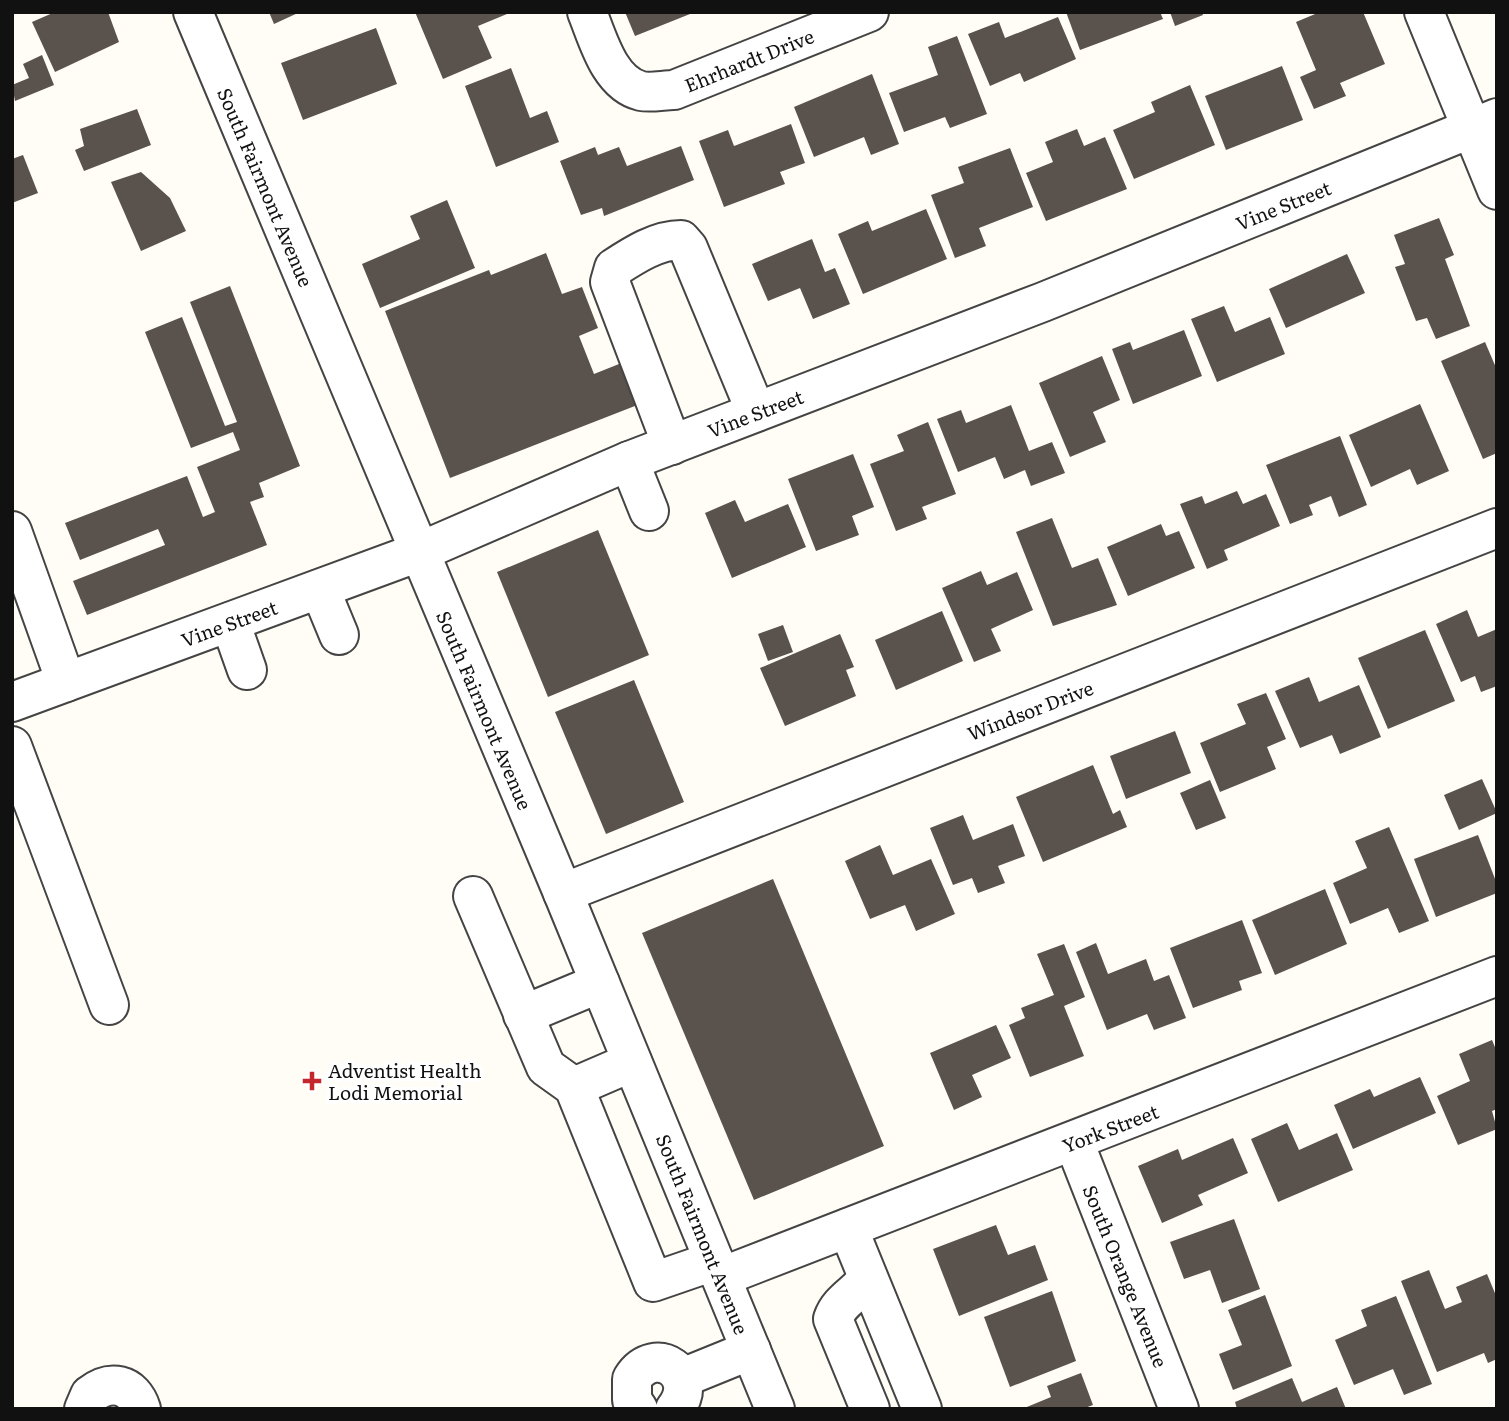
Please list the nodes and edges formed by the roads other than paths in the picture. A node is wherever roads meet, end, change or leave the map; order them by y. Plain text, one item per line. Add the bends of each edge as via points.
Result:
1 (193, 12) edge
2 (587, 12) edge
3 (869, 12) edge
4 (1424, 12) edge
5 (1484, 123) edge
6 (1497, 190) edge
7 (756, 412) junction
8 (672, 445) junction
9 (629, 461) junction
10 (649, 511) dead end
11 (1497, 528) edge
12 (12, 531) edge
13 (419, 552) junction
14 (320, 589) junction
15 (230, 622) junction
16 (339, 635) dead end
17 (247, 670) dead end
18 (66, 682) junction
19 (12, 702) edge
20 (12, 746) edge
21 (563, 893) junction
22 (473, 896) dead end
23 (1497, 976) edge
24 (600, 983) junction
25 (109, 1005) dead end
26 (523, 1015) junction
27 (632, 1062) junction
28 (574, 1087) junction
29 (1074, 1142) junction
30 (848, 1228) junction
31 (718, 1269) junction
32 (868, 1279) junction
33 (751, 1350) junction
34 (679, 1394) edge
35 (627, 1405) edge
36 (84, 1409) edge
37 (141, 1409) edge
38 (775, 1409) edge
39 (870, 1409) edge
40 (922, 1409) edge
41 (1179, 1409) edge

1 - 13 street, South Fairmont Avenue
2 - 3 street, Ehrhardt Drive via 621,81 642,91 674,90
4 - 5 street
5 - 6 street
5 - 7 street, Vine Street via 1043,302
7 - 8 street, Vine Street
7 - 8 street via 688,248 681,240 671,240 614,268 610,282
8 - 9 street, Vine Street
9 - 10 street
9 - 13 street, Vine Street
11 - 21 street, Windsor Drive
12 - 18 street
13 - 14 street, Vine Street
13 - 21 street, South Fairmont Avenue
14 - 15 street, Vine Street
14 - 16 street
15 - 17 street
15 - 18 street, Vine Street
18 - 19 street, Vine Street
20 - 25 street
21 - 24 street, South Fairmont Avenue
22 - 26 street
23 - 29 street, York Street
24 - 26 street
24 - 27 street, South Fairmont Avenue
26 - 28 street via 546,1067
27 - 28 street
27 - 31 street, South Fairmont Avenue
28 - 31 street, York Street via 653,1282
29 - 30 street, York Street
29 - 41 street, South Orange Avenue
30 - 31 street, York Street
30 - 32 street
31 - 33 street, South Fairmont Avenue
32 - 39 street via 838,1306 833,1319
32 - 40 street
33 - 34 street
33 - 38 street, South Fairmont Avenue
34 - 35 street via 667,1364 646,1364 632,1379
36 - 37 street via 90,1395 110,1384 131,1391

